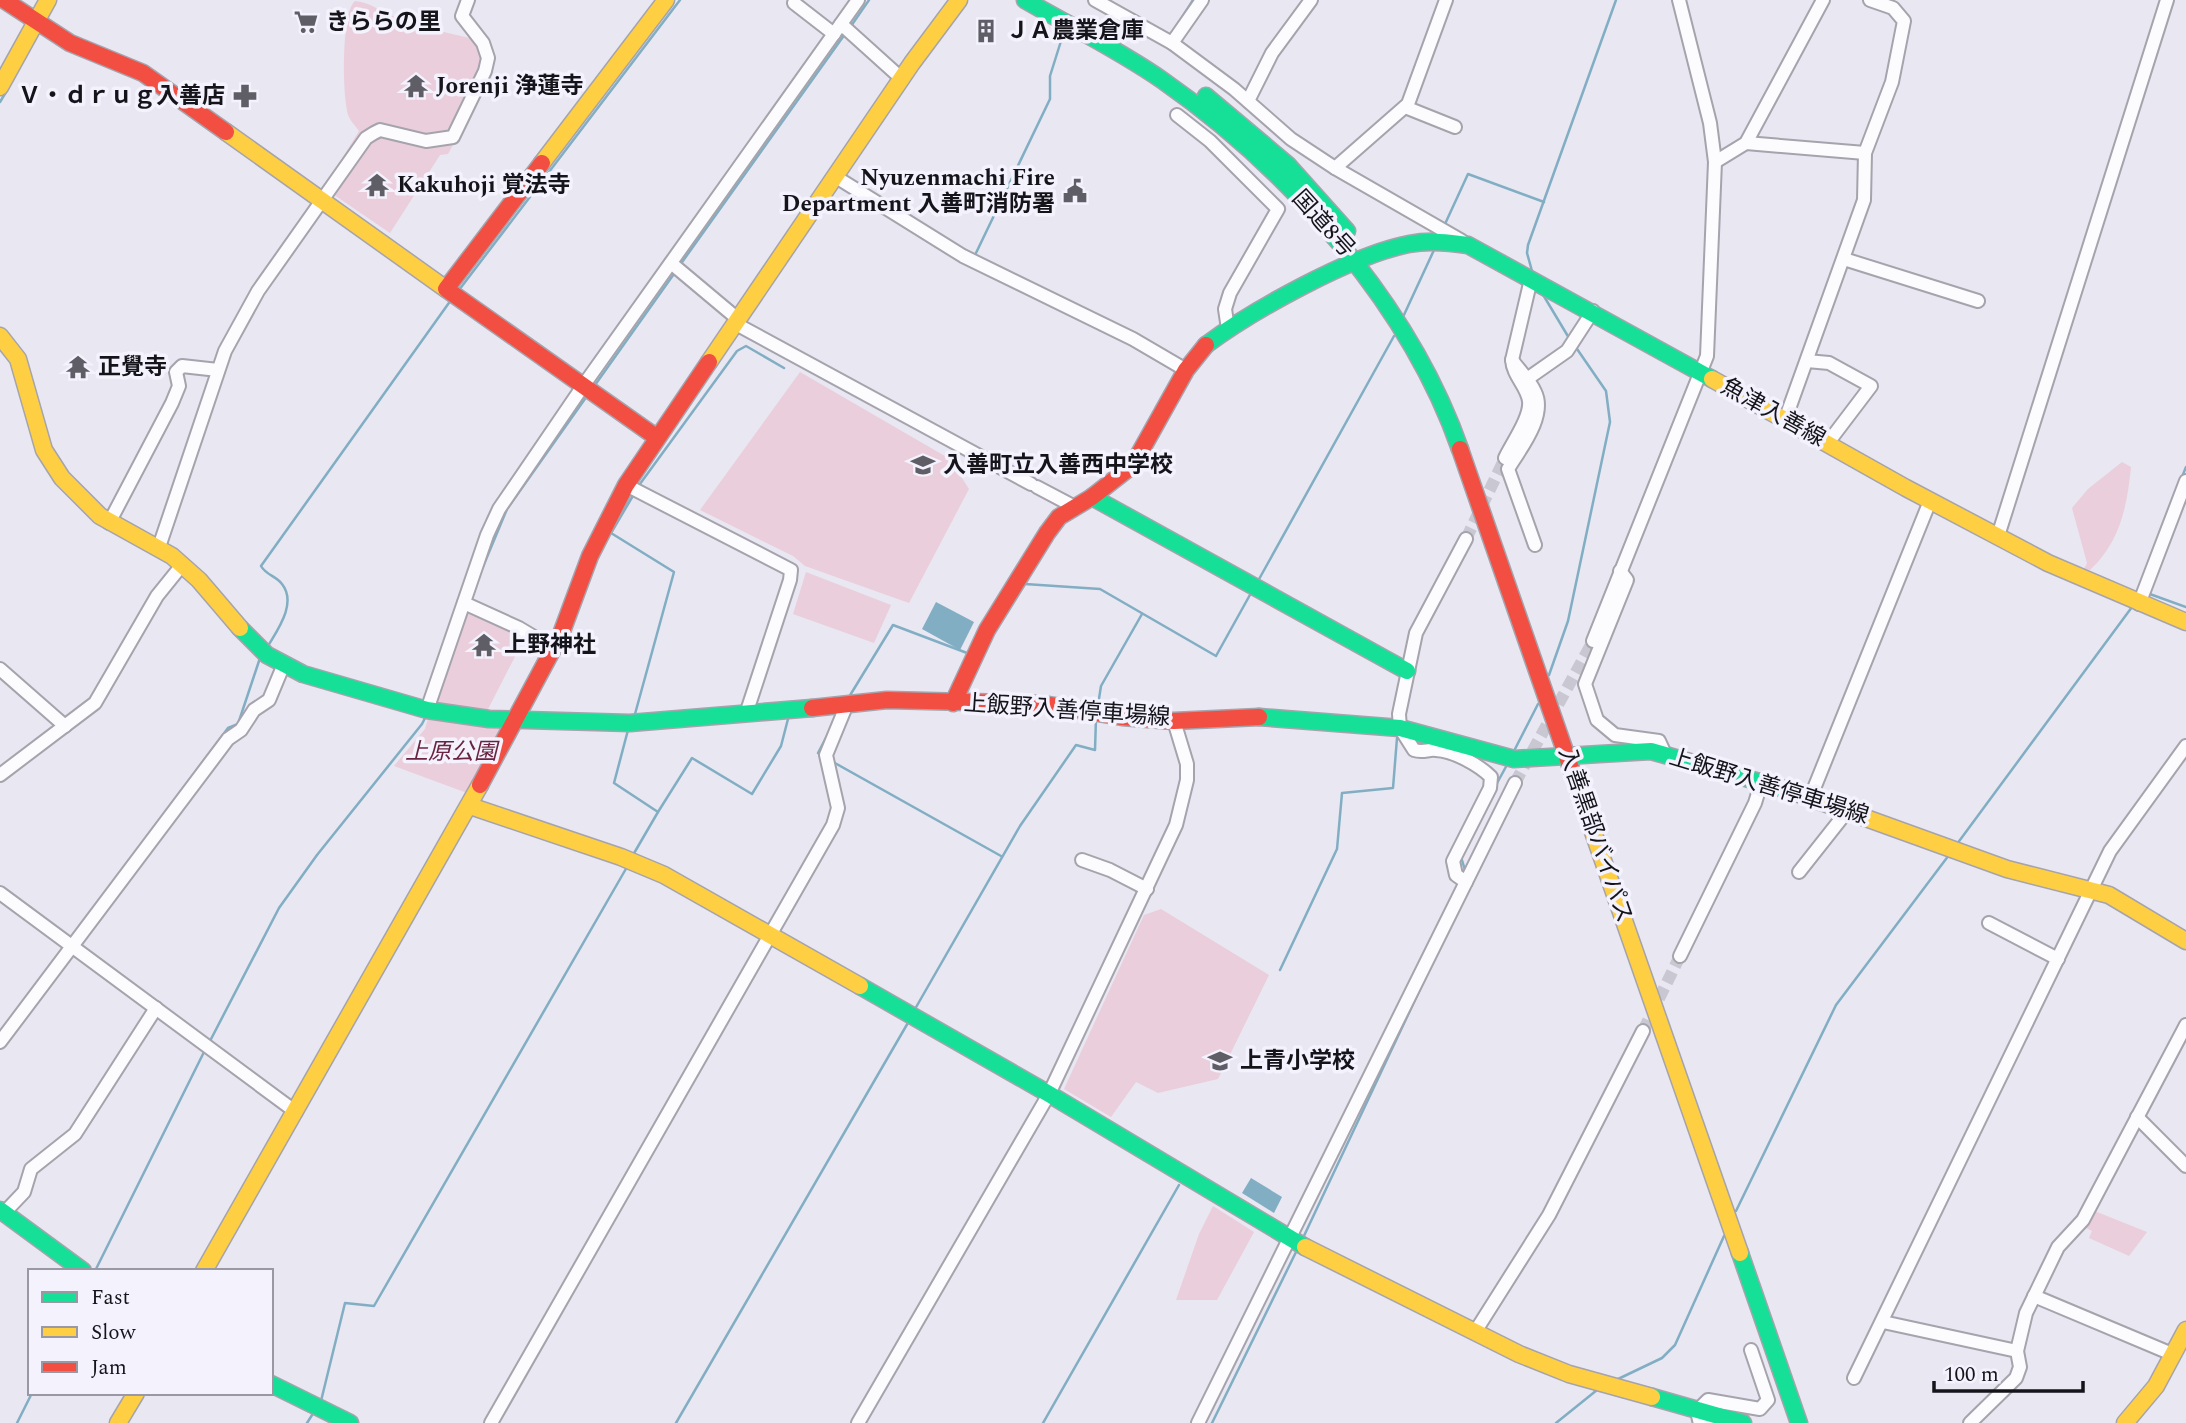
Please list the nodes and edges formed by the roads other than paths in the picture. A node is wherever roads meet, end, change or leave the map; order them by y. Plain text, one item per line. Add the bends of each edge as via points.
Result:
1 (4, 0) edge
2 (48, 0) edge
3 (468, 0) edge
4 (666, 0) edge
5 (858, 0) edge
6 (959, 0) edge
7 (1025, 0) edge
8 (1050, 0) edge
9 (1095, 0) edge
10 (1202, 0) edge
11 (1311, 0) edge
12 (1446, 0) edge
13 (1679, 0) edge
14 (1823, 0) edge
15 (1870, 0) edge
16 (2167, 0) edge
17 (794, 3) dead end
18 (34, 24) junction
19 (837, 29) junction
20 (1171, 43) junction
21 (902, 79) junction
22 (0, 87) edge
23 (1248, 101) junction
24 (1405, 107) junction
25 (1177, 115) dead end
26 (1455, 127) dead end
27 (1746, 143) junction
28 (1865, 153) junction
29 (1715, 162) junction
30 (1335, 168) junction
31 (836, 177) junction
32 (321, 201) junction
33 (1468, 245) junction
34 (1844, 259) junction
35 (671, 263) junction
36 (1357, 263) junction
37 (1531, 279) junction
38 (446, 289) junction
39 (1978, 302) dead end
40 (1594, 311) junction
41 (737, 322) junction
42 (1228, 329) junction
43 (0, 336) edge
44 (1511, 360) junction
45 (1807, 361) junction
46 (218, 370) junction
47 (1186, 370) junction
48 (1702, 373) junction
49 (1527, 379) junction
50 (583, 386) junction
51 (1785, 420) junction
52 (656, 437) junction
53 (1827, 444) junction
54 (1506, 458) tunnel mouth
55 (2186, 481) edge
56 (626, 485) junction
57 (1092, 497) junction
58 (1930, 501) junction
59 (1075, 507) junction
60 (109, 523) junction
61 (1998, 536) junction
62 (1466, 539) tunnel mouth
63 (1535, 545) dead end
64 (159, 547) junction
65 (182, 565) junction
66 (1620, 571) junction
67 (464, 603) junction
68 (2139, 604) junction
69 (2186, 622) edge
70 (1594, 640) tunnel mouth
71 (554, 649) junction
72 (284, 664) junction
73 (0, 669) edge
74 (1407, 671) junction
75 (953, 703) junction
76 (847, 704) junction
77 (427, 710) junction
78 (746, 714) junction
79 (517, 721) junction
80 (1174, 721) junction
81 (65, 726) junction
82 (1400, 728) junction
83 (2186, 746) edge
84 (1567, 754) junction
85 (1665, 754) junction
86 (0, 756) edge
87 (12, 765) junction
88 (0, 775) edge
89 (1762, 780) junction
90 (1515, 783) tunnel mouth
91 (1811, 796) junction
92 (470, 806) junction
93 (1848, 810) junction
94 (1082, 860) dead end
95 (1800, 872) dead end
96 (1466, 882) junction
97 (1147, 889) junction
98 (2092, 889) junction
99 (0, 893) edge
100 (1989, 923) dead end
101 (769, 935) junction
102 (2186, 941) edge
103 (71, 945) junction
104 (1680, 956) tunnel mouth
105 (2058, 959) junction
106 (156, 1008) junction
107 (2186, 1025) edge
108 (1643, 1031) tunnel mouth
109 (0, 1042) edge
110 (1049, 1094) junction
111 (296, 1112) junction
112 (2137, 1117) junction
113 (2186, 1166) edge
114 (2, 1212) edge
115 (1290, 1239) junction
116 (80, 1269) edge
117 (205, 1269) edge
118 (2034, 1296) junction
119 (1883, 1322) junction
120 (2186, 1331) edge
121 (1475, 1332) junction
122 (1751, 1350) dead end
123 (2017, 1350) junction
124 (2172, 1354) junction
125 (1854, 1378) dead end
126 (273, 1385) edge
127 (135, 1395) edge
128 (1697, 1411) junction
129 (118, 1423) edge
130 (351, 1423) edge
131 (491, 1423) edge
132 (858, 1423) edge
133 (1198, 1423) edge
134 (1710, 1423) edge
135 (1743, 1423) edge
136 (1800, 1423) edge
137 (1970, 1423) edge
138 (2125, 1423) edge

1 - 18 main road
2 - 18 main road
3 - 32 street via 462,16 483,43 488,58 459,129 447,140 426,141 380,130 373,133
4 - 38 main road
5 - 19 street
6 - 21 main road
7 - 36 main road, 国道8号 via 1163,80 1200,109 1275,172
8 - 36 main road, 国道8号 via 1170,68 1249,130 1288,164 1346,229
9 - 20 street
10 - 20 street
11 - 23 street via 1272,53
12 - 24 street
13 - 29 street via 1710,123
14 - 27 street
15 - 28 street via 1893,8 1904,21 1892,82
16 - 61 street
17 - 19 street
18 - 22 main road
18 - 32 main road via 96,57 143,74
19 - 21 street
19 - 35 street
20 - 23 street
21 - 31 main road
23 - 30 street via 1291,139
24 - 26 street
24 - 30 street
25 - 42 street via 1278,209 1230,293 1225,309
27 - 28 street
27 - 29 street
28 - 34 street via 1864,200
29 - 48 street via 1707,356
30 - 33 street
31 - 41 main road
31 - 47 street via 963,256
32 - 38 main road
32 - 46 street via 258,290
33 - 36 main road, 魚津入善線 via 1440,241 1409,244
33 - 37 main road, 魚津入善線
34 - 39 street
34 - 45 street
35 - 41 street
35 - 50 street
36 - 42 main road, 魚津入善線
36 - 84 main road, 入善黒部バイパス via 1409,340 1457,441
37 - 40 main road, 魚津入善線
37 - 44 street
38 - 50 main road
40 - 48 main road, 魚津入善線
40 - 49 street via 1566,351
41 - 52 main road
41 - 59 street
42 - 47 main road, 魚津入善線 via 1207,344
43 - 60 main road, 上飯野入善停車場線 via 23,371 44,450 62,478
44 - 49 street
44 - 54 street via 1529,400
45 - 51 street
45 - 53 street via 1829,363 1871,386
46 - 60 street via 182,366 176,372 179,386 172,403
46 - 64 street
47 - 57 main road, 魚津入善線 via 1133,465
48 - 51 main road, 魚津入善線
48 - 66 street
49 - 63 street via 1538,403 1536,418 1508,469
50 - 52 main road
50 - 67 street via 499,509
51 - 53 main road, 魚津入善線
52 - 56 main road
53 - 58 main road, 魚津入善線
55 - 68 street
56 - 71 main road via 590,556
56 - 78 street via 791,570
57 - 59 main road, 魚津入善線
57 - 74 main road
58 - 61 main road, 魚津入善線
58 - 91 street
59 - 75 main road, 魚津入善線 via 1059,517 1047,533 987,630
60 - 64 main road, 上飯野入善停車場線
61 - 68 main road, 魚津入善線
62 - 74 street via 1416,633
64 - 65 main road, 上飯野入善停車場線
65 - 72 main road, 上飯野入善停車場線 via 257,647
65 - 81 street via 157,596 95,703
66 - 70 street
66 - 85 street via 1627,580 1586,684 1597,720 1615,735 1659,741
67 - 71 street
67 - 77 street
68 - 69 main road, 魚津入善線
71 - 79 main road
72 - 77 main road, 上飯野入善停車場線 via 315,678
72 - 103 street via 269,700 228,739
73 - 81 street
74 - 82 street
75 - 76 main road, 上飯野入善停車場線 via 887,700
75 - 80 main road, 上飯野入善停車場線 via 1044,704
76 - 78 main road, 上飯野入善停車場線
76 - 101 street via 825,755 838,808 833,825
77 - 79 main road, 上飯野入善停車場線
78 - 79 main road, 上飯野入善停車場線 via 661,722
79 - 92 main road
80 - 82 main road, 上飯野入善停車場線 via 1251,716
80 - 97 street via 1187,780 1176,825
81 - 87 street
82 - 84 main road, 上飯野入善停車場線 via 1514,759
82 - 96 street via 1414,750 1436,750 1480,766 1491,777 1490,788 1453,861 1456,875
83 - 98 street via 2110,851
84 - 85 main road, 上飯野入善停車場線
84 - 136 main road, 入善黒部バイパス
85 - 89 main road, 上飯野入善停車場線
86 - 87 street
87 - 88 street
89 - 91 main road, 上飯野入善停車場線
89 - 104 street
90 - 96 street
91 - 93 main road, 上飯野入善停車場線
92 - 101 main road via 664,875
92 - 111 main road
93 - 95 street
93 - 98 main road, 上飯野入善停車場線 via 2007,869
94 - 97 street
96 - 115 street
97 - 110 street
98 - 102 main road, 上飯野入善停車場線
98 - 105 street
99 - 103 street
100 - 105 street
101 - 110 main road
101 - 131 street
103 - 106 street
103 - 109 street
105 - 119 street
106 - 111 street
106 - 114 street via 75,1134 31,1169 24,1192
107 - 112 street
108 - 121 street via 1549,1214
110 - 115 main road
110 - 132 street
111 - 117 main road
112 - 113 street
112 - 118 street via 2082,1220 2058,1247
114 - 116 main road
115 - 121 main road
115 - 133 street
118 - 123 street
118 - 124 street
119 - 123 street
119 - 125 street
120 - 124 main road
121 - 128 main road via 1569,1374
122 - 128 street via 1768,1400 1760,1409 1708,1400
123 - 137 street via 2020,1367 2016,1378
124 - 138 main road via 2156,1386
126 - 130 main road
127 - 129 main road
128 - 134 street via 1699,1420
128 - 135 main road

